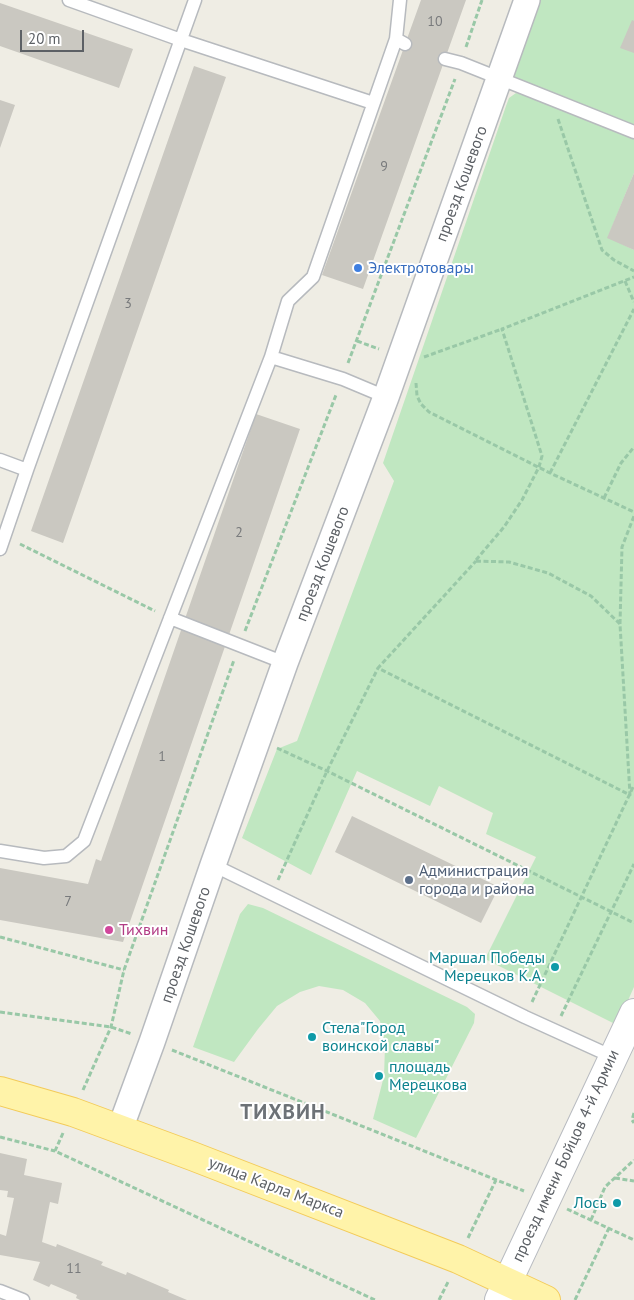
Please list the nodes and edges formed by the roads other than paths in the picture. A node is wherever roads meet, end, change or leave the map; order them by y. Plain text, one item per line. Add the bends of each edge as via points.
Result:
1 (69, 0) edge
2 (195, 0) edge
3 (400, 0) edge
4 (527, 0) edge
5 (181, 40) junction
6 (445, 59) dead end
7 (499, 78) junction
8 (373, 102) junction
9 (634, 132) edge
10 (270, 357) junction
11 (386, 397) junction
12 (0, 460) edge
13 (27, 470) junction
14 (1, 540) edge
15 (170, 618) junction
16 (285, 663) junction
17 (0, 851) edge
18 (213, 865) junction
19 (634, 1013) edge
20 (614, 1057) junction
21 (0, 1091) edge
22 (120, 1129) junction
23 (0, 1291) edge
24 (503, 1291) edge
25 (23, 1300) edge
26 (546, 1300) edge

1 - 5 lane
2 - 5 lane
3 - 8 lane via 400,41
4 - 7 street, проезд Кошевого
5 - 8 lane
5 - 13 lane
6 - 7 lane
7 - 9 lane
7 - 11 street, проезд Кошевого
8 - 10 lane via 313,277 288,301
10 - 11 lane via 343,379
10 - 15 lane
11 - 16 street, проезд Кошевого
12 - 13 lane
13 - 14 lane
15 - 16 lane
15 - 17 lane via 84,841 66,856 44,858
16 - 18 street, проезд Кошевого
18 - 20 lane
18 - 22 street, проезд Кошевого
19 - 20 street, проезд имени Бойцов 4-й Армии
20 - 24 street, проезд имени Бойцов 4-й Армии
21 - 22 main road, улица Карла Маркса
22 - 24 main road, улица Карла Маркса via 458,1259
23 - 25 lane
24 - 26 main road, улица Карла Маркса

